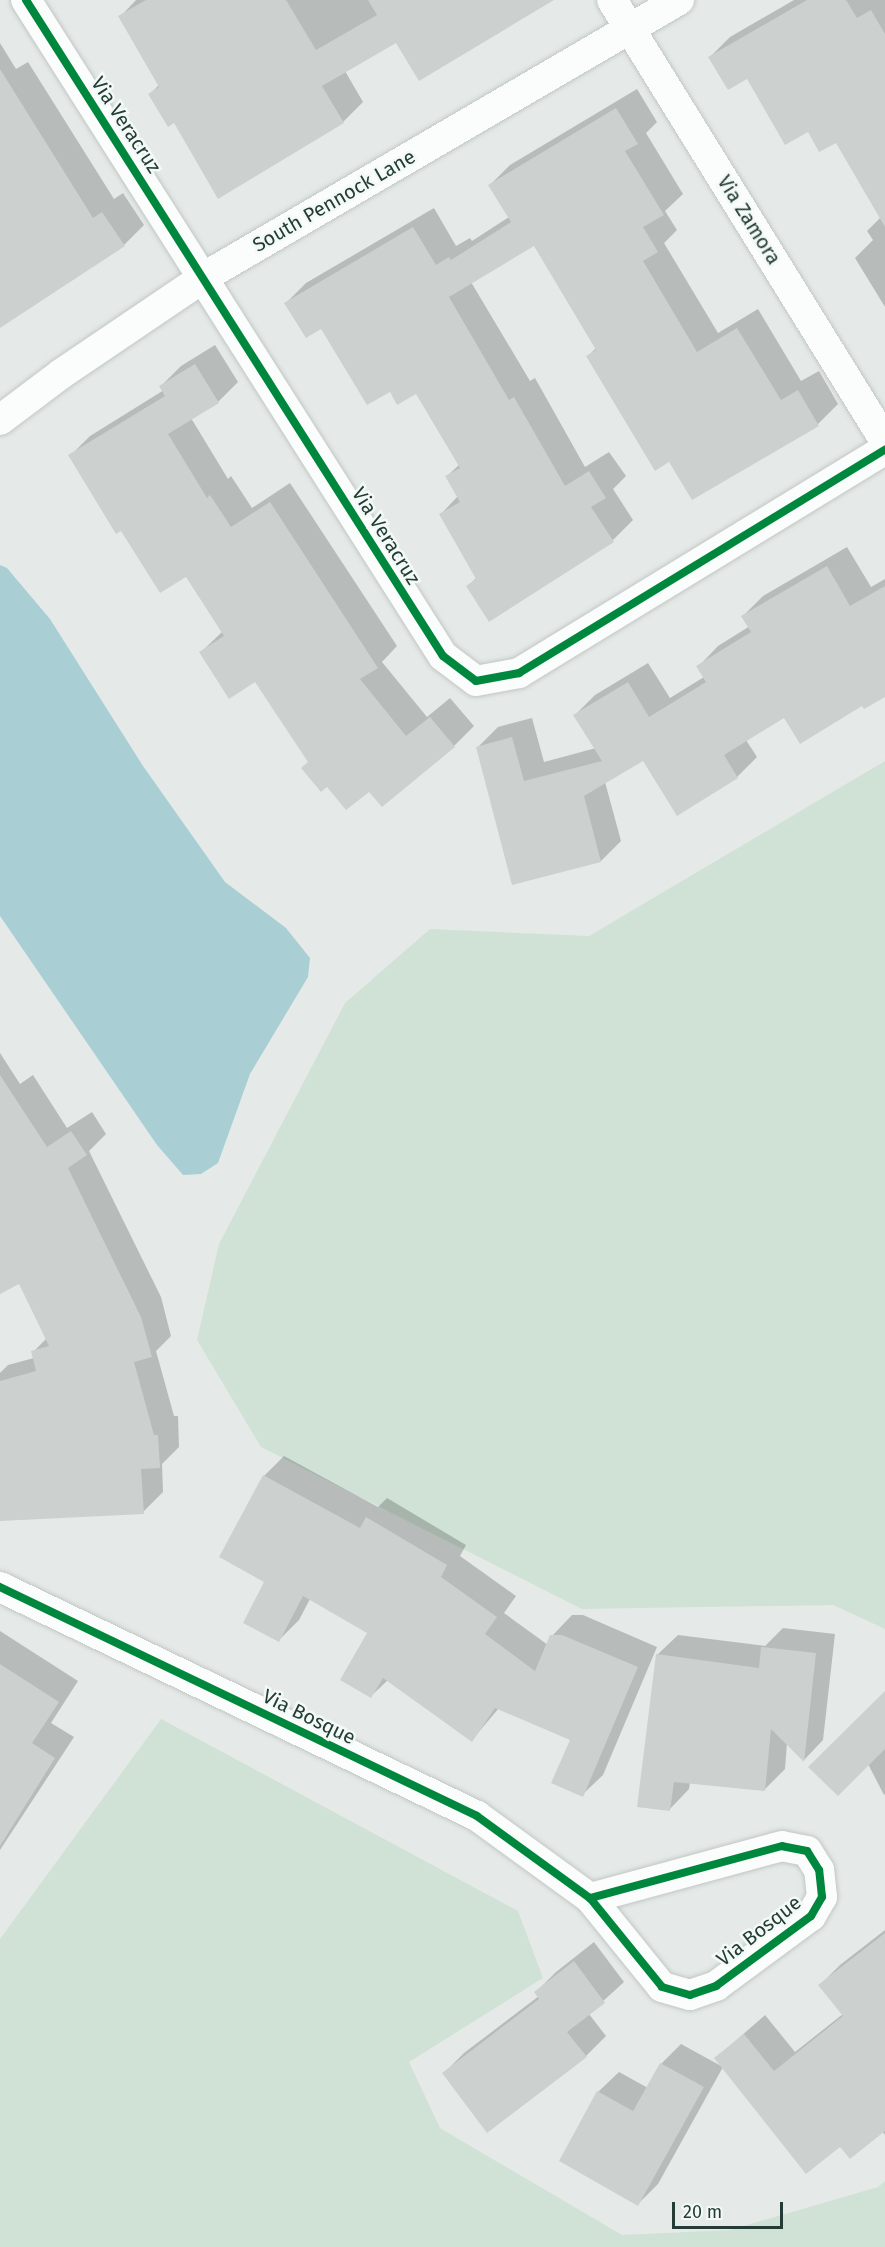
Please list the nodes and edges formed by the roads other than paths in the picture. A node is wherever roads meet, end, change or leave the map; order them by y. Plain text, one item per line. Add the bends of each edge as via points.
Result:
1 (26, 0) edge
2 (612, 0) edge
3 (679, 0) edge
4 (630, 28) junction
5 (204, 277) junction
6 (0, 420) edge
7 (885, 441) edge
8 (885, 450) edge
9 (0, 1587) edge
10 (590, 1899) junction

1 - 5 street, Via Veracruz
2 - 4 street, Via Zamora
3 - 4 street, South Pennock Lane
4 - 5 street, South Pennock Lane
4 - 7 street, Via Zamora
5 - 6 street, South Pennock Lane
5 - 8 street, Via Veracruz via 442,656 476,681 519,673
9 - 10 street, Via Bosque via 477,1816
10 - 10 street, Via Bosque via 662,1987 690,1995 716,1986 811,1916 822,1898 819,1870 807,1851 782,1846

